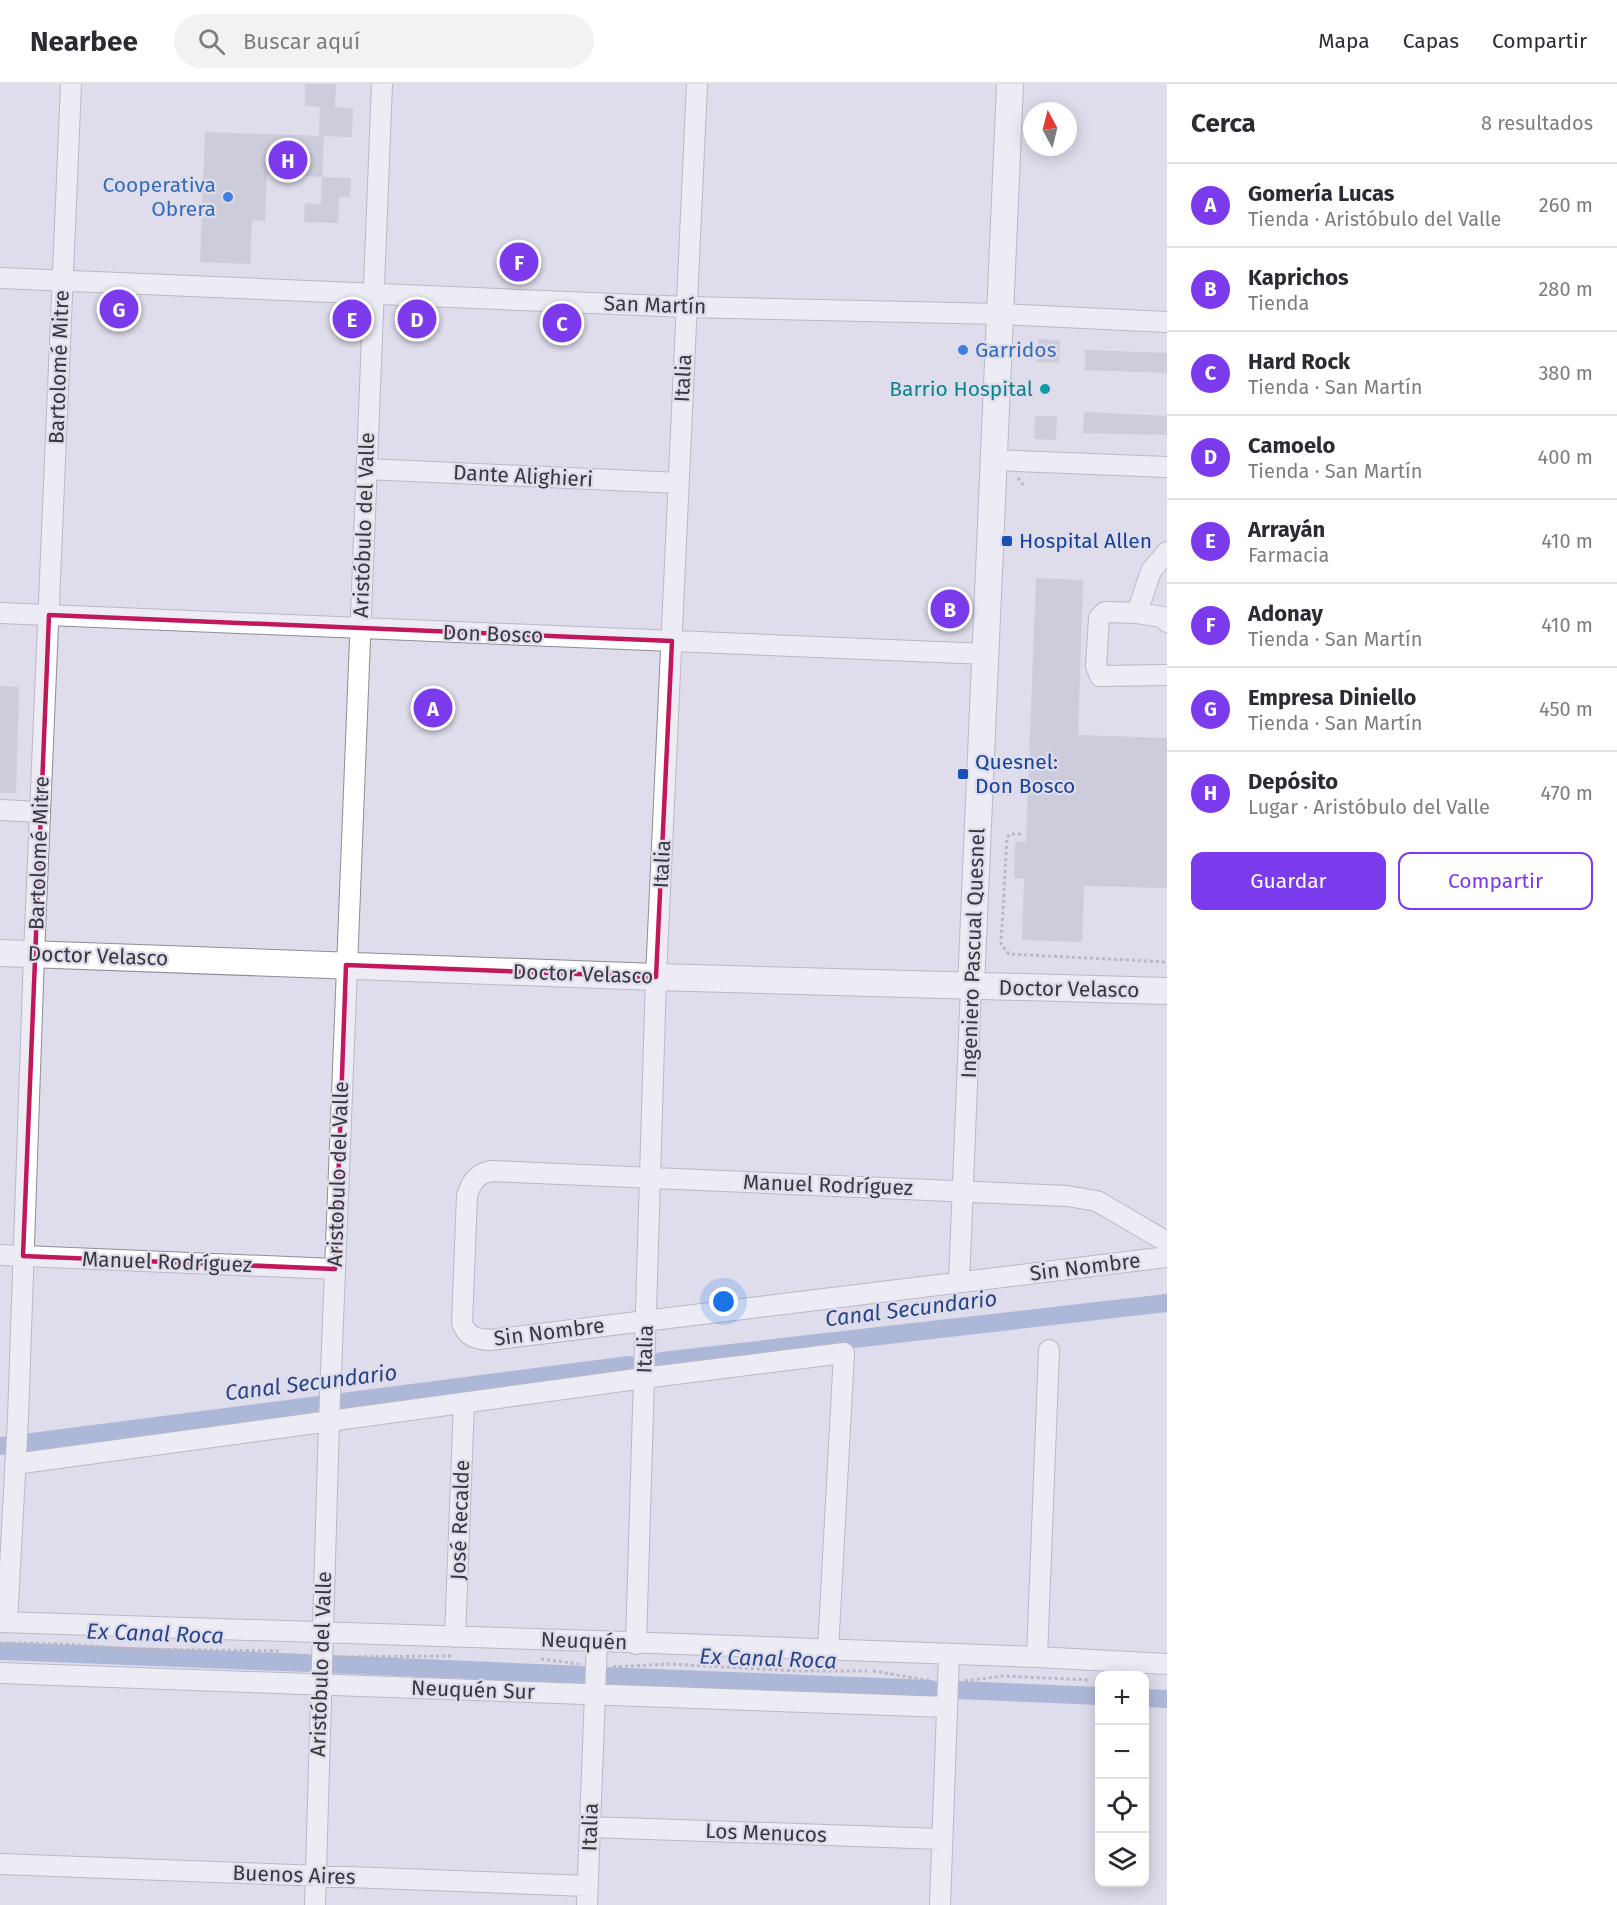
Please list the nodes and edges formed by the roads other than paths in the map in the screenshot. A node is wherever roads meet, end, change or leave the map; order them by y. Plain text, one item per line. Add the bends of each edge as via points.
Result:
1 (71, 84) edge
2 (382, 84) edge
3 (697, 84) edge
4 (1010, 84) edge
5 (0, 278) edge
6 (63, 281) junction
7 (374, 294) junction
8 (687, 307) junction
9 (1000, 314) junction
10 (1167, 322) edge
11 (994, 460) junction
12 (1167, 467) edge
13 (366, 470) junction
14 (679, 483) junction
15 (1167, 552) edge
16 (0, 613) edge
17 (1137, 613) junction
18 (49, 615) junction
19 (1167, 622) edge
20 (360, 628) junction
21 (672, 641) junction
22 (986, 654) junction
23 (1167, 675) edge
24 (0, 810) edge
25 (40, 812) junction
26 (0, 953) edge
27 (34, 954) junction
28 (346, 965) junction
29 (656, 977) junction
30 (971, 987) junction
31 (1167, 991) edge
32 (650, 1177) junction
33 (963, 1191) junction
34 (1167, 1242) edge
35 (0, 1255) edge
36 (23, 1256) junction
37 (1167, 1257) edge
38 (335, 1269) junction
39 (959, 1282) junction
40 (646, 1320) junction
41 (468, 1334) joint
42 (1049, 1350) dead end
43 (644, 1378) junction
44 (464, 1403) junction
45 (329, 1422) junction
46 (15, 1464) junction
47 (4, 1622) edge
48 (322, 1632) junction
49 (455, 1637) junction
50 (597, 1641) junction
51 (636, 1644) junction
52 (828, 1651) junction
53 (949, 1654) junction
54 (1037, 1658) junction
55 (1167, 1664) edge
56 (0, 1673) edge
57 (321, 1685) junction
58 (595, 1694) junction
59 (946, 1707) junction
60 (590, 1827) junction
61 (942, 1839) junction
62 (0, 1864) edge
63 (316, 1876) junction
64 (587, 1895) edge
65 (315, 1905) edge
66 (940, 1905) edge

1 - 6 street, Bartolomé Mitre
2 - 7 street, Aristóbulo del Valle
3 - 8 street, Italia
4 - 9 main road, Ingeniero Pascual Quesnel
5 - 6 street, San Martín
6 - 7 street, San Martín
6 - 18 street, Bartolomé Mitre
7 - 8 street, San Martín
7 - 13 street, Aristóbulo del Valle
8 - 9 street, San Martín
8 - 14 street, Italia
9 - 10 street, San Martín
9 - 11 main road, Ingeniero Pascual Quesnel
11 - 12 street
11 - 22 main road, Ingeniero Pascual Quesnel
13 - 14 street, Dante Alighieri
13 - 20 street, Aristóbulo del Valle
14 - 21 street, Italia
15 - 17 street via 1151,571
16 - 18 street, Don Bosco
17 - 19 street via 1163,617
17 - 23 street via 1105,612 1099,618 1096,666 1101,676
18 - 20 street, Don Bosco
18 - 25 street, Bartolomé Mitre
20 - 21 street, Don Bosco
20 - 28 street, Aristóbulo del Valle
21 - 22 street, Don Bosco
21 - 29 street, Italia
22 - 30 main road, Ingeniero Pascual Quesnel
24 - 25 street
25 - 27 street, Bartolomé Mitre
26 - 27 main road, Doctor Velasco
27 - 28 main road, Doctor Velasco
27 - 36 street, Bartolomé Mitre
28 - 29 main road, Doctor Velasco
28 - 38 street, Aristobulo del Valle
29 - 30 main road, Doctor Velasco
29 - 32 street, Italia
30 - 31 main road, Doctor Velasco
30 - 33 street, Ingeniero Pascual Quesnel
32 - 33 street, Manuel Rodríguez
32 - 40 street, Italia
32 - 41 street, Manuel Rodríguez via 499,1171 478,1176 467,1196 461,1317
33 - 34 street, Manuel Rodríguez via 1082,1197 1108,1207
33 - 39 street, Ingeniero Pascual Quesnel
35 - 36 street, Manuel Rodríguez
36 - 38 street, Manuel Rodríguez
36 - 46 street, Bartolomé Mitre
37 - 39 street, Sin Nombre
38 - 45 street, Aristobulo del Valle
39 - 40 street, Sin Nombre
40 - 41 street, Sin Nombre via 490,1340
40 - 43 street, Italia
42 - 54 street
43 - 44 street
43 - 51 street, Italia
43 - 52 street via 844,1353
44 - 45 street
44 - 49 street, José Recalde
45 - 46 street
45 - 48 street, Aristóbulo del Valle
46 - 47 street, Bartolomé Mitre
47 - 48 street, Neuquén
48 - 49 street, Neuquén
48 - 57 street, Aristóbulo del Valle
49 - 50 street, Neuquén
50 - 51 street, Neuquén
50 - 58 street, Italia
51 - 52 street, Neuquén
52 - 53 street, Neuquén
53 - 54 street, Neuquén
53 - 59 street
54 - 55 street, Neuquén
56 - 57 street, Neuquén Sur
57 - 58 street, Neuquén Sur
57 - 63 street, Aristóbulo del Valle
58 - 59 street, Neuquén Sur
58 - 60 street, Italia
59 - 61 street
60 - 61 street, Los Menucos
60 - 64 street, Italia
61 - 66 street
62 - 63 street, Buenos Aires
63 - 64 street, Buenos Aires
63 - 65 street, Aristóbulo del Valle

